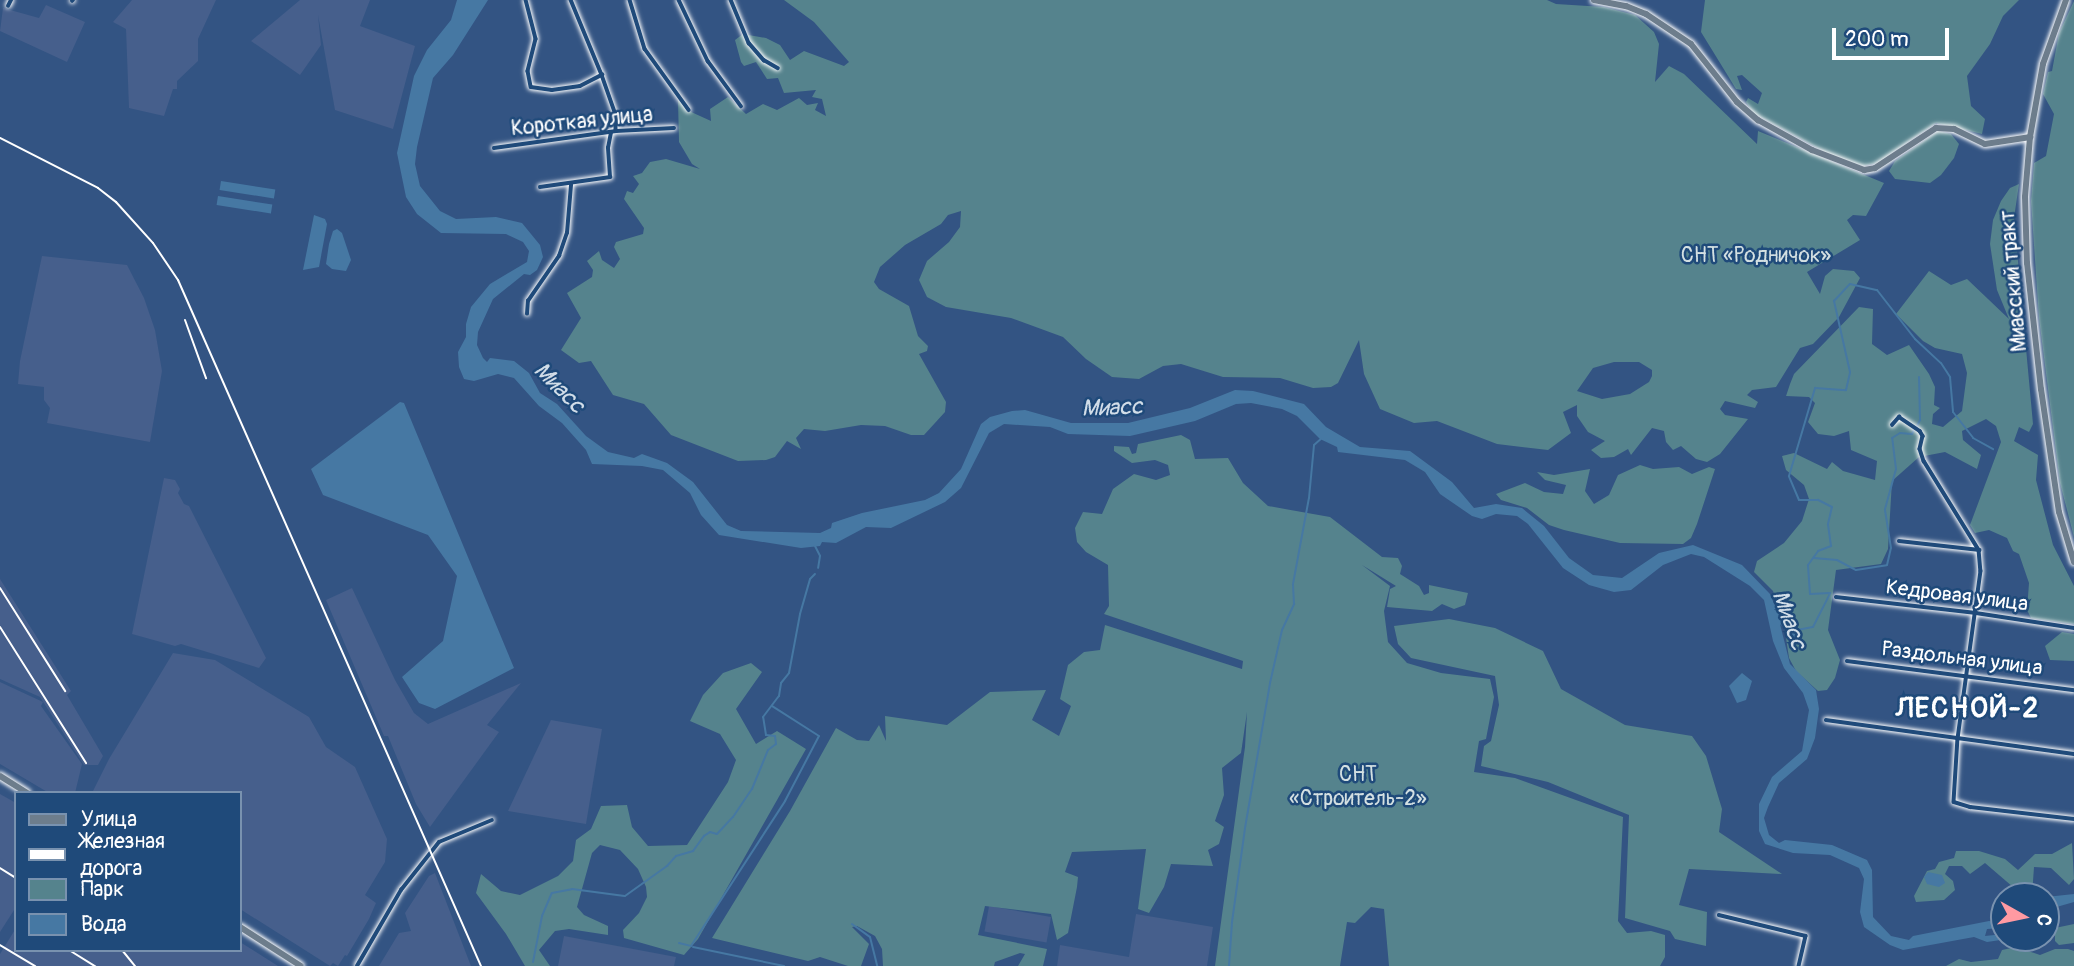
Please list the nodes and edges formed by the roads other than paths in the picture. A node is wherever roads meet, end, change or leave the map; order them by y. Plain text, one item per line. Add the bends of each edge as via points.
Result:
1 (11, 0) edge
2 (526, 0) edge
3 (571, 0) edge
4 (630, 0) edge
5 (679, 0) edge
6 (732, 0) edge
7 (1594, 0) edge
8 (2066, 0) edge
9 (8, 6) dead end
10 (778, 68) dead end
11 (602, 75) junction
12 (741, 106) dead end
13 (690, 110) dead end
14 (674, 128) dead end
15 (616, 131) junction
16 (611, 133) junction
17 (2030, 137) junction
18 (494, 148) dead end
19 (571, 185) junction
20 (540, 187) dead end
21 (527, 314) dead end
22 (1892, 425) dead end
23 (1899, 541) dead end
24 (1979, 550) junction
25 (2074, 562) edge
26 (1836, 597) dead end
27 (1976, 613) junction
28 (2074, 628) edge
29 (1847, 661) dead end
30 (1967, 676) junction
31 (2074, 690) edge
32 (1826, 720) dead end
33 (1958, 738) junction
34 (2074, 754) edge
35 (0, 776) edge
36 (24, 791) edge
37 (2074, 819) edge
38 (492, 820) dead end
39 (1719, 915) dead end
40 (242, 929) edge
41 (301, 966) edge
42 (357, 966) edge
43 (1799, 966) edge

1 - 9 street
2 - 11 street via 536,39 528,71 531,87 580,86
3 - 11 street
4 - 13 street via 645,49
5 - 12 street via 708,61
6 - 10 street via 746,37 764,60
7 - 17 main road via 1646,14 1690,44 1737,102 1758,120 1812,150 1864,170 1875,168 1936,128 1954,129 1985,144
8 - 17 main road, Миасский тракт via 2043,64
11 - 15 street via 616,116
14 - 15 street, Короткая улица
15 - 16 street, Короткая улица
16 - 18 street, Короткая улица
16 - 19 street via 610,177
17 - 25 main road, Миасский тракт via 2025,197 2027,263 2059,512
19 - 20 street
19 - 21 street via 567,233 559,256 528,301
22 - 24 street via 1899,417 1920,431 1924,461
23 - 24 street
24 - 27 street
26 - 27 street, Кедровая улица
27 - 28 street, Кедровая улица
27 - 30 street
29 - 30 street, Раздольная улица
30 - 31 street, Раздольная улица
30 - 33 street
32 - 33 street
33 - 34 street
33 - 37 street via 1954,802
35 - 36 main road
38 - 42 street via 439,842 401,890
39 - 43 street via 1806,936
40 - 41 main road

